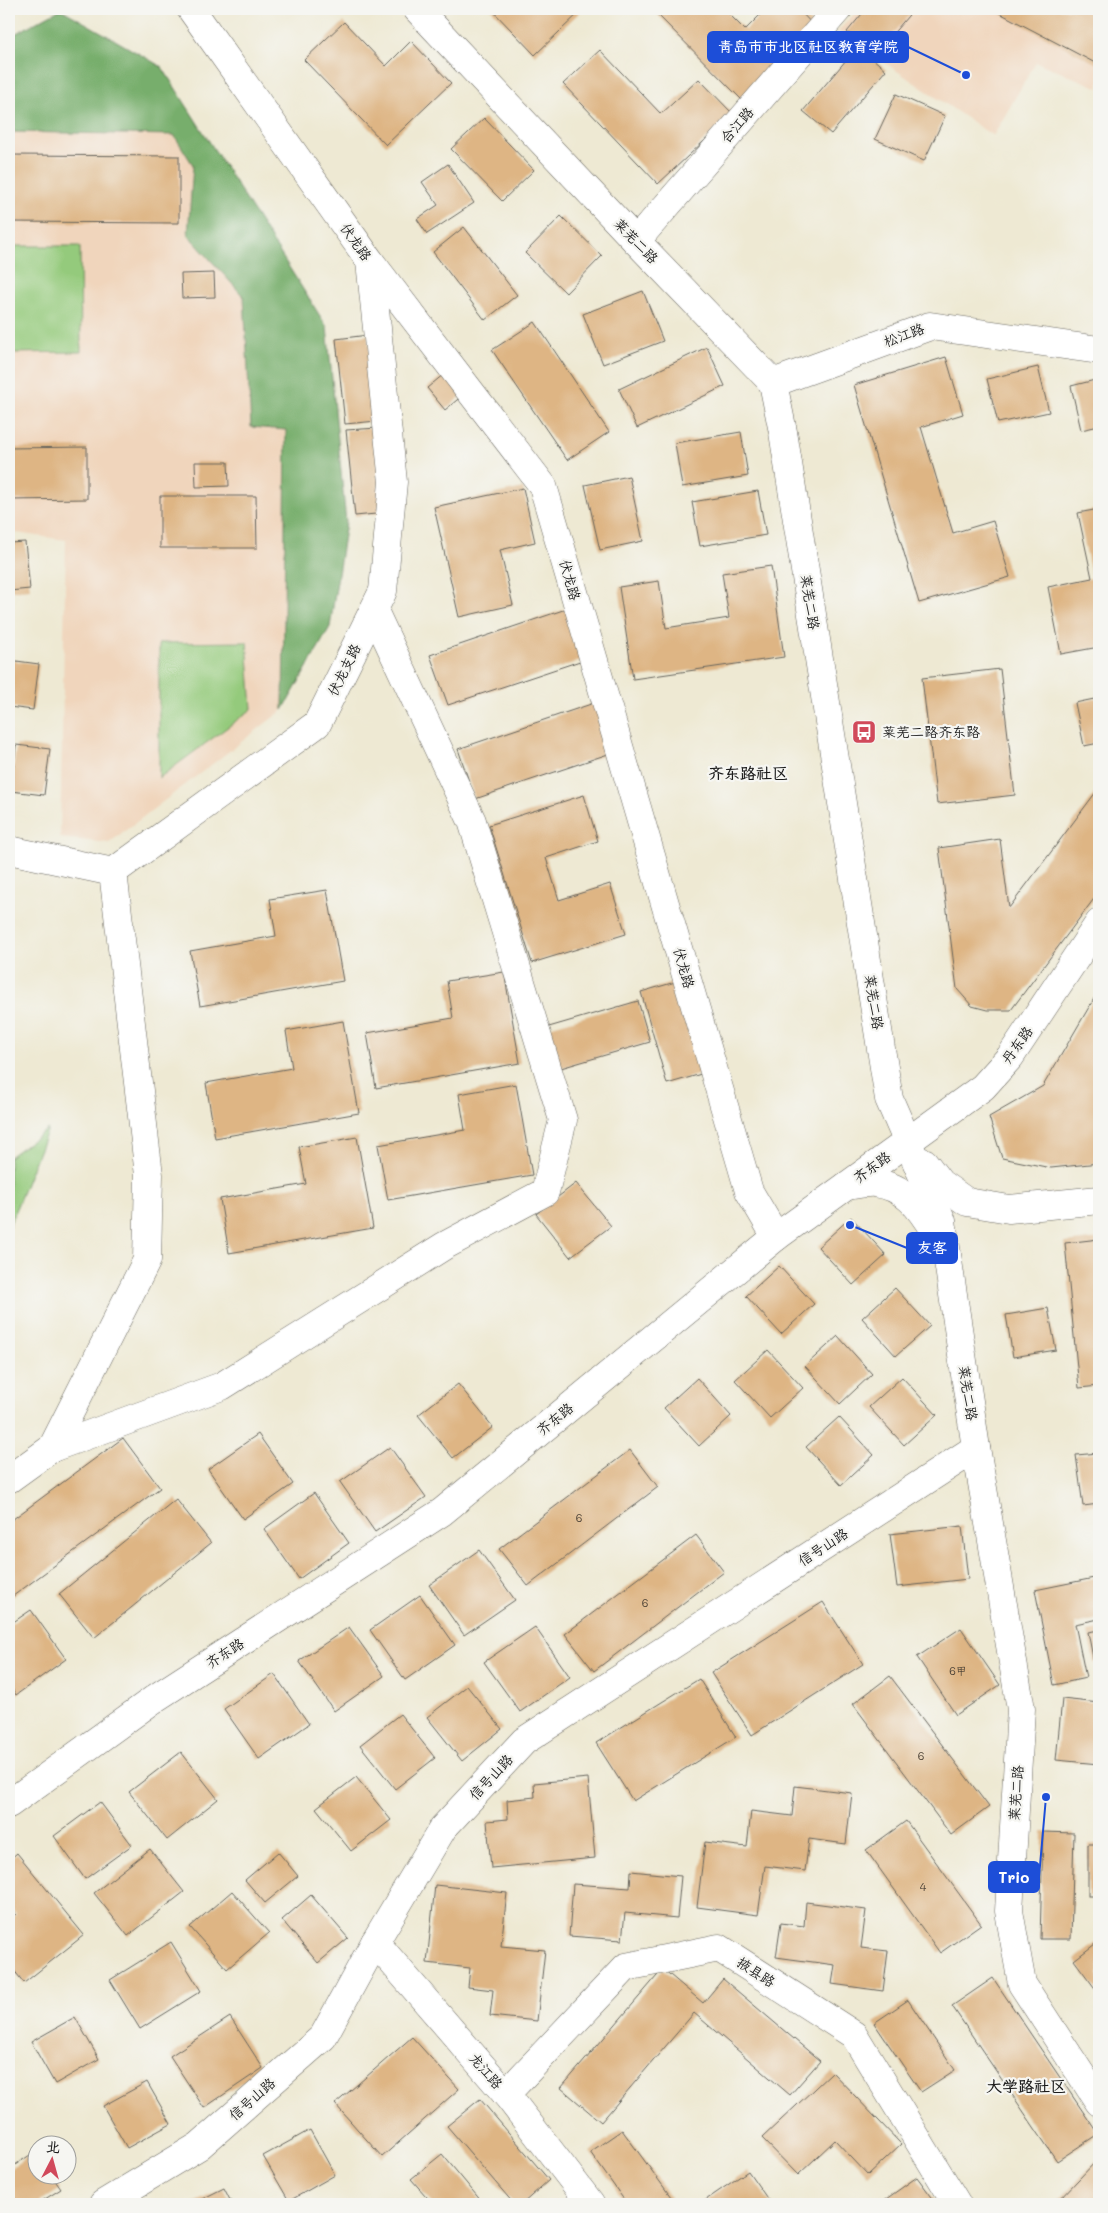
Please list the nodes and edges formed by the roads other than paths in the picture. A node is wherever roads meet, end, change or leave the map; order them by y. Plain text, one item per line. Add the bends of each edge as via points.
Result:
1 (191, 9) edge
2 (417, 9) edge
3 (838, 9) edge
4 (636, 241) junction
5 (370, 261) junction
6 (1099, 350) edge
7 (773, 383) junction
8 (374, 610) junction
9 (9, 850) edge
10 (113, 872) junction
11 (1099, 923) edge
12 (907, 1141) junction
13 (847, 1186) junction
14 (1099, 1200) edge
15 (1009, 1209) junction
16 (776, 1238) junction
17 (949, 1267) junction
18 (52, 1448) junction
19 (976, 1448) junction
20 (9, 1479) edge
21 (9, 1804) edge
22 (375, 1942) junction
23 (506, 2094) junction
24 (1099, 2102) edge
25 (103, 2204) edge
26 (591, 2204) edge
27 (957, 2204) edge

1 - 5 street, 伏龙路
2 - 4 street, 莱芜二路
3 - 4 street, 合江路
4 - 7 street, 莱芜二路
5 - 8 street, 伏龙支路 via 392,482 383,591
5 - 16 street, 伏龙路 via 542,486 749,1191
6 - 7 street, 松江路 via 930,326
7 - 12 street, 莱芜二路 via 889,1099
8 - 10 street, 伏龙支路 via 317,724
8 - 18 street via 472,821 563,1120 545,1192 444,1246 222,1386
9 - 10 street
10 - 18 street via 149,1176 147,1260
11 - 12 street, 丹东路 via 1010,1057 983,1087
12 - 13 street, 齐东路
12 - 15 street via 940,1183 967,1202
12 - 17 street, 莱芜二路 via 942,1221
13 - 16 street, 齐东路
13 - 17 street via 874,1183 901,1190 923,1212
14 - 15 street
15 - 17 street via 966,1219 954,1234
16 - 21 street, 齐东路 via 442,1512 157,1697
17 - 19 street, 莱芜二路
18 - 20 street
19 - 22 street, 信号山路 via 524,1741 443,1828
19 - 24 street, 莱芜二路 via 1021,1709 1009,1911 1020,1975 1022,1984
22 - 23 street, 龙江路
22 - 25 street, 信号山路 via 323,2037 199,2146
23 - 26 street, 龙江路
23 - 27 street, 掖县路 via 626,1968 719,1948 854,2035

